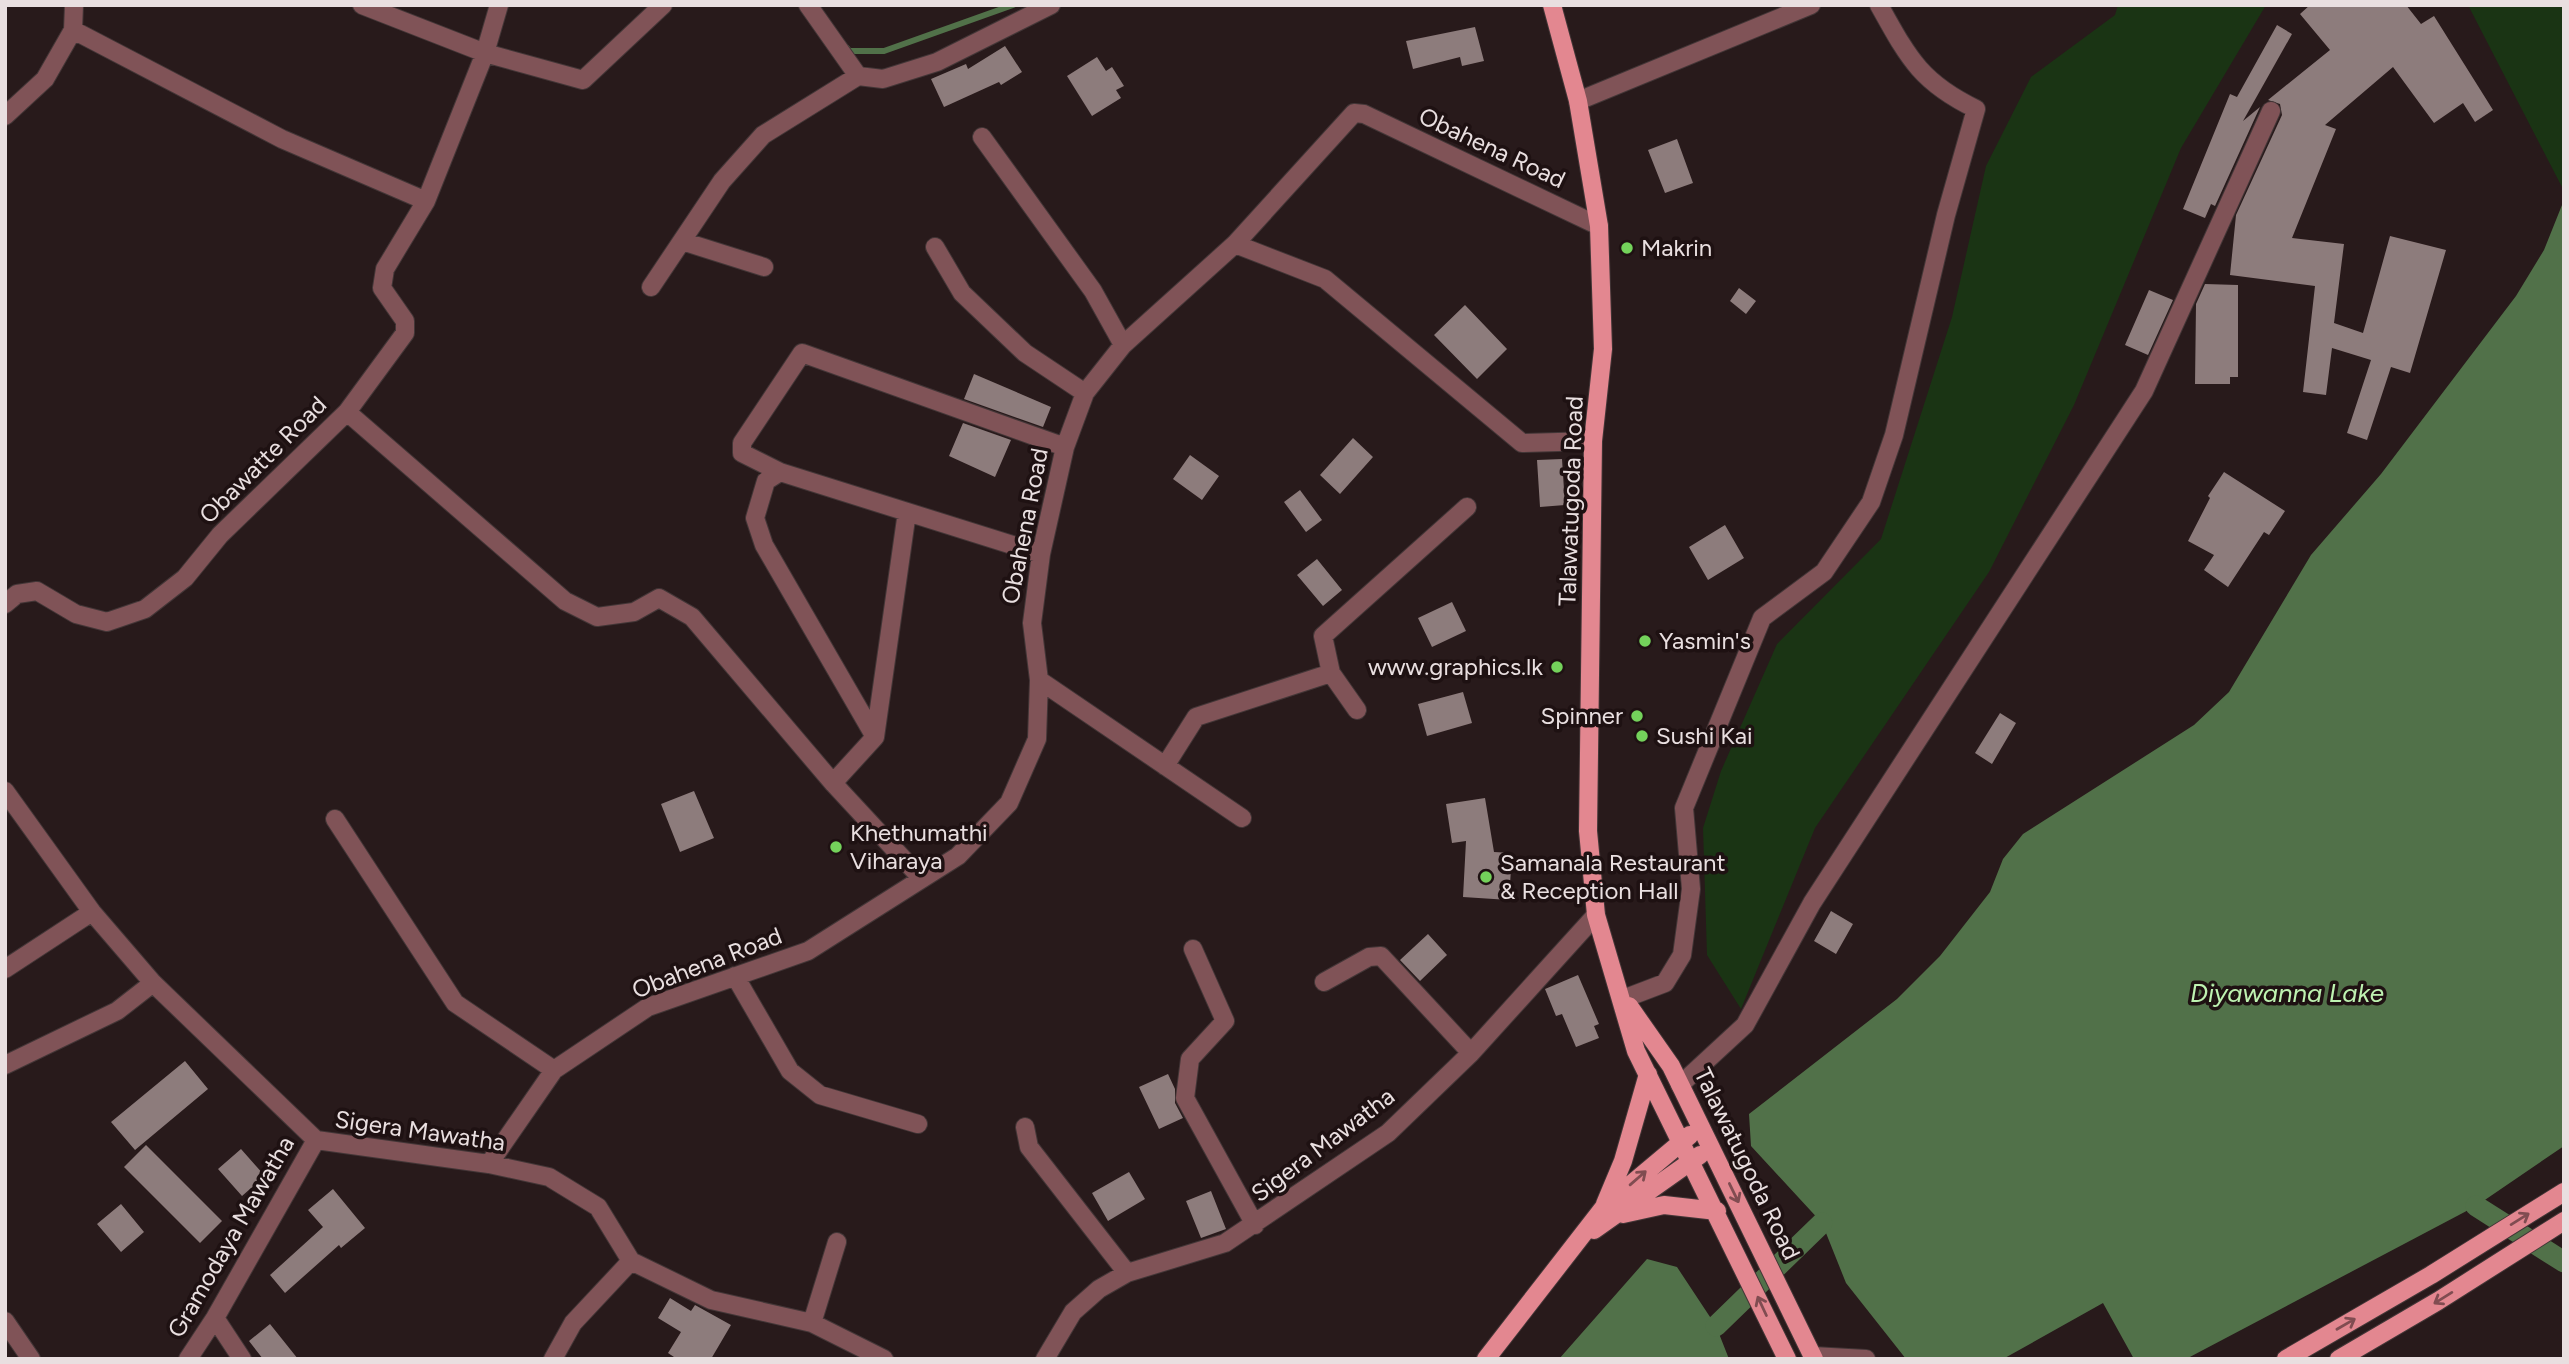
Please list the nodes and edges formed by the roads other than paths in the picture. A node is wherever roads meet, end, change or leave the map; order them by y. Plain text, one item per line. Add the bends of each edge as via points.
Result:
1 (75, 5) edge
2 (362, 5) edge
3 (499, 5) edge
4 (663, 5) edge
5 (808, 5) edge
6 (1051, 5) edge
7 (1552, 5) edge
8 (1811, 5) edge
9 (1879, 5) edge
10 (73, 30) junction
11 (485, 52) junction
12 (858, 76) junction
13 (1578, 101) junction
14 (2271, 111) dead end
15 (5, 117) edge
16 (982, 137) dead end
17 (426, 201) junction
18 (1599, 226) junction
19 (682, 241) junction
20 (1235, 244) junction
21 (935, 247) dead end
22 (764, 267) dead end
23 (651, 288) dead end
24 (1123, 345) junction
25 (1085, 393) junction
26 (347, 412) junction
27 (1593, 441) junction
28 (1065, 447) junction
29 (780, 472) junction
30 (1467, 507) dead end
31 (906, 512) junction
32 (1041, 554) junction
33 (5, 604) edge
34 (1331, 673) junction
35 (1039, 680) junction
36 (1357, 710) dead end
37 (875, 737) junction
38 (1165, 766) junction
39 (833, 783) junction
40 (8, 801) edge
41 (1242, 818) dead end
42 (335, 819) dead end
43 (922, 879) junction
44 (92, 912) junction
45 (1596, 915) junction
46 (1193, 949) dead end
47 (5, 969) edge
48 (735, 976) junction
49 (1324, 982) dead end
50 (153, 983) junction
51 (1623, 999) junction
52 (1471, 1053) junction
53 (5, 1065) edge
54 (554, 1070) junction
55 (1648, 1074) junction
56 (1680, 1085) junction
57 (918, 1124) dead end
58 (1025, 1127) dead end
59 (1702, 1128) junction
60 (316, 1140) junction
61 (1681, 1141) junction
62 (1712, 1149) junction
63 (1691, 1160) junction
64 (489, 1164) junction
65 (2557, 1196) edge
66 (1717, 1211) junction
67 (1607, 1213) junction
68 (2563, 1222) edge
69 (1255, 1225) junction
70 (837, 1242) dead end
71 (631, 1261) junction
72 (1127, 1273) junction
73 (215, 1318) junction
74 (5, 1321) edge
75 (812, 1323) junction
76 (1811, 1353) edge
77 (1786, 1357) edge
78 (31, 1359) edge
79 (188, 1359) edge
80 (242, 1359) edge
81 (554, 1359) edge
82 (884, 1359) edge
83 (1045, 1359) edge
84 (1486, 1359) edge
85 (1866, 1359) edge
86 (2287, 1359) edge
87 (2339, 1359) edge

1 - 10 street
2 - 11 street
3 - 11 street, Obawatte Road
4 - 11 street via 583,80
5 - 12 street
6 - 12 street via 937,62 883,79
7 - 13 main road, Talawatugoda Road
8 - 13 street
9 - 51 street via 1909,59 1944,94 1976,109 1946,215 1895,435 1871,502 1824,572 1762,618 1684,808 1691,889 1682,955 1665,983
10 - 15 street via 45,79
10 - 17 street via 282,139
11 - 17 street, Obawatte Road
12 - 19 street via 763,135 722,180
13 - 18 main road, Talawatugoda Road
14 - 56 street via 2144,391 1812,904 1745,1026
16 - 24 street via 1093,291
17 - 26 street, Obawatte Road via 385,270 382,288 405,321 405,333
18 - 20 street, Obahena Road via 1354,113
18 - 27 main road, Talawatugoda Road via 1603,349
19 - 22 street
19 - 23 street
20 - 24 street, Obahena Road
20 - 27 street via 1325,279 1522,443
21 - 25 street via 962,293 1026,353
24 - 25 street, Obahena Road
25 - 28 street, Obahena Road
26 - 33 street, Obawatte Road via 220,535 185,578 145,609 107,622 76,614 37,592 17,594
26 - 39 street via 565,601 597,617 634,612 659,598 692,617
27 - 45 main road, Talawatugoda Road via 1588,831
28 - 29 street via 802,353 742,443 742,453
28 - 32 street, Obahena Road
29 - 31 street
29 - 37 street via 766,481 755,518 764,545
30 - 34 street via 1323,636
31 - 32 street
31 - 37 street
32 - 35 street, Obahena Road via 1032,623
34 - 36 street
34 - 38 street via 1195,717
35 - 38 street
35 - 43 street, Obahena Road via 1038,739 1009,803 958,856
37 - 39 street
38 - 41 street
39 - 43 street
40 - 44 street, Sigera Mawatha
42 - 54 street via 455,1003
43 - 48 street, Obahena Road via 808,951
44 - 47 street
44 - 50 street, Sigera Mawatha
45 - 51 main road, Talawatugoda Road
45 - 52 street, Sigera Mawatha
46 - 69 street via 1225,1021 1190,1059 1185,1098
48 - 54 street, Obahena Road via 648,1007
48 - 57 street via 790,1071 820,1095
49 - 52 street via 1369,957 1381,956
50 - 53 street via 117,1011
50 - 60 street, Sigera Mawatha
51 - 55 main road, Talawatugoda Road via 1636,1051
51 - 56 main road, Talawatugoda Road via 1658,1045
52 - 69 street, Sigera Mawatha via 1388,1133
54 - 64 street, Obahena Road
55 - 61 main road, Talawatugoda Road
55 - 67 main road
56 - 59 main road, Talawatugoda Road
58 - 72 street via 1029,1147
59 - 61 main road
59 - 62 main road, Talawatugoda Road
60 - 64 street, Sigera Mawatha
60 - 73 street, Gramodaya Mawatha
61 - 63 main road, Talawatugoda Road
67 -> 61 main road
62 - 63 main road
62 -> 76 main road, Talawatugoda Road
63 - 66 main road, Talawatugoda Road
63 - 67 main road
64 - 71 street, Sigera Mawatha via 549,1177 598,1207
86 -> 65 main road
66 - 67 main road via 1664,1205
77 -> 66 main road, Talawatugoda Road
67 - 84 main road via 1575,1245
68 -> 87 main road
69 - 72 street, Sigera Mawatha via 1225,1243
70 - 75 street
71 - 75 street via 711,1300
71 - 81 street via 573,1324
72 - 83 street, Sigera Mawatha via 1073,1312
73 - 79 street, Gramodaya Mawatha
73 - 80 street
74 - 78 street
75 - 82 street
76 - 85 street

